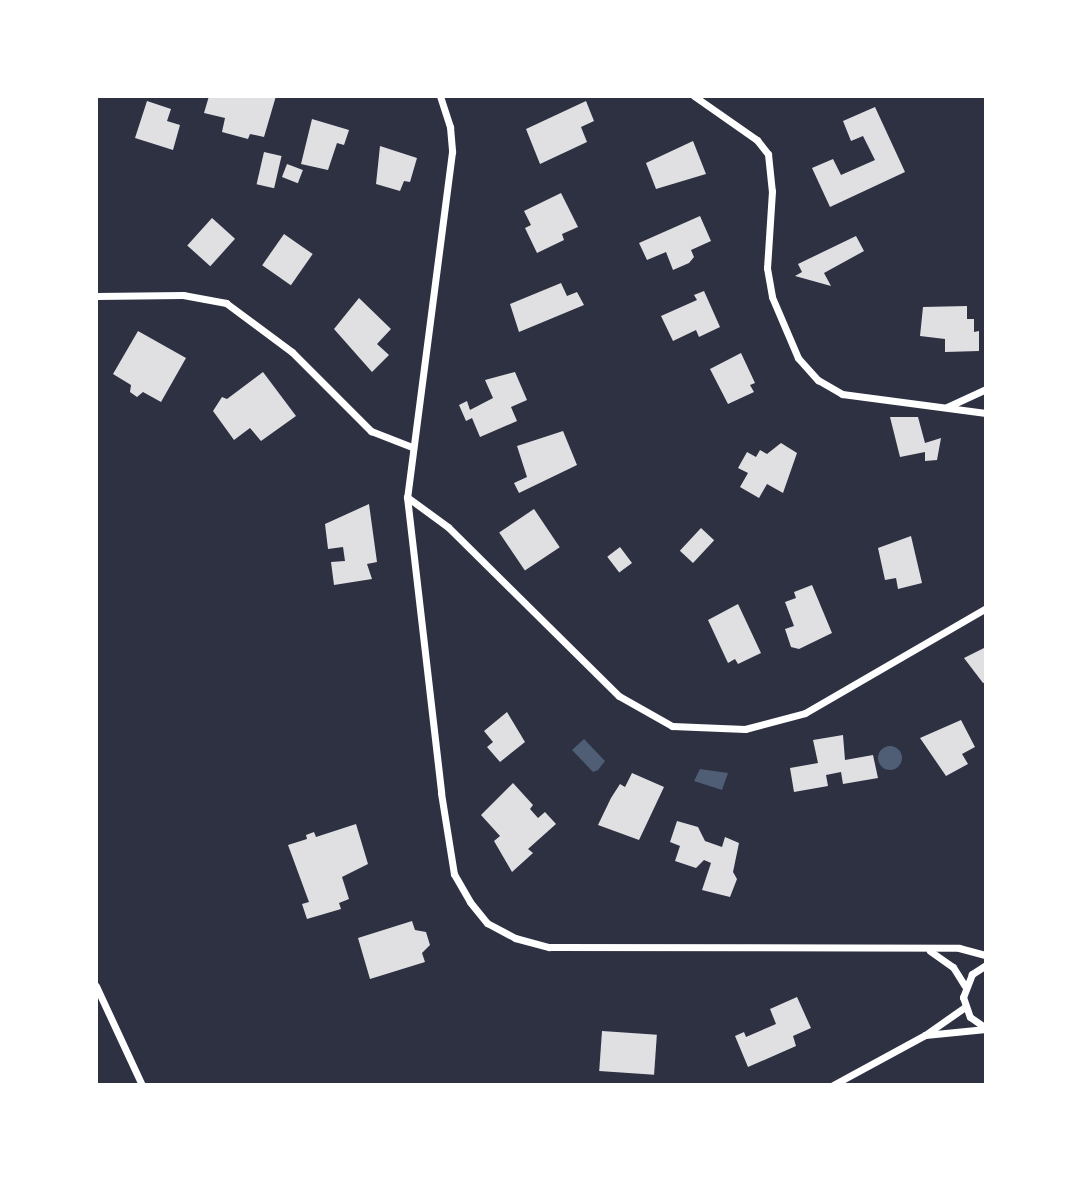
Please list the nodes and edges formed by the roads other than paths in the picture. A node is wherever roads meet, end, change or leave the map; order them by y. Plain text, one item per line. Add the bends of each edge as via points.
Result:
1 (439, 96) edge
2 (694, 96) edge
3 (96, 296) edge
4 (986, 389) edge
5 (946, 407) junction
6 (986, 413) edge
7 (412, 447) junction
8 (407, 497) junction
9 (986, 608) edge
10 (974, 948) junction
11 (986, 949) edge
12 (929, 951) junction
13 (986, 955) edge
14 (986, 965) edge
15 (96, 986) edge
16 (965, 986) junction
17 (965, 1007) junction
18 (986, 1028) edge
19 (925, 1035) junction
20 (142, 1085) edge
21 (833, 1085) edge

1 - 7 street via 450,127 452,152
2 - 5 street via 757,140 768,154 772,191 767,268 779,319 798,358 818,380 842,394
3 - 7 street via 183,295 226,303 292,352 371,431
4 - 5 street
5 - 6 street
7 - 8 street
8 - 9 street via 448,527 618,696 672,726 745,729 805,713
8 - 12 street via 431,723 454,874 486,923 515,939 549,947
10 - 11 street
10 - 12 street
10 - 13 street
12 - 16 street via 953,967
14 - 16 street via 972,974
15 - 20 street
16 - 17 street
17 - 18 street
17 - 19 street
18 - 19 street
19 - 21 street

